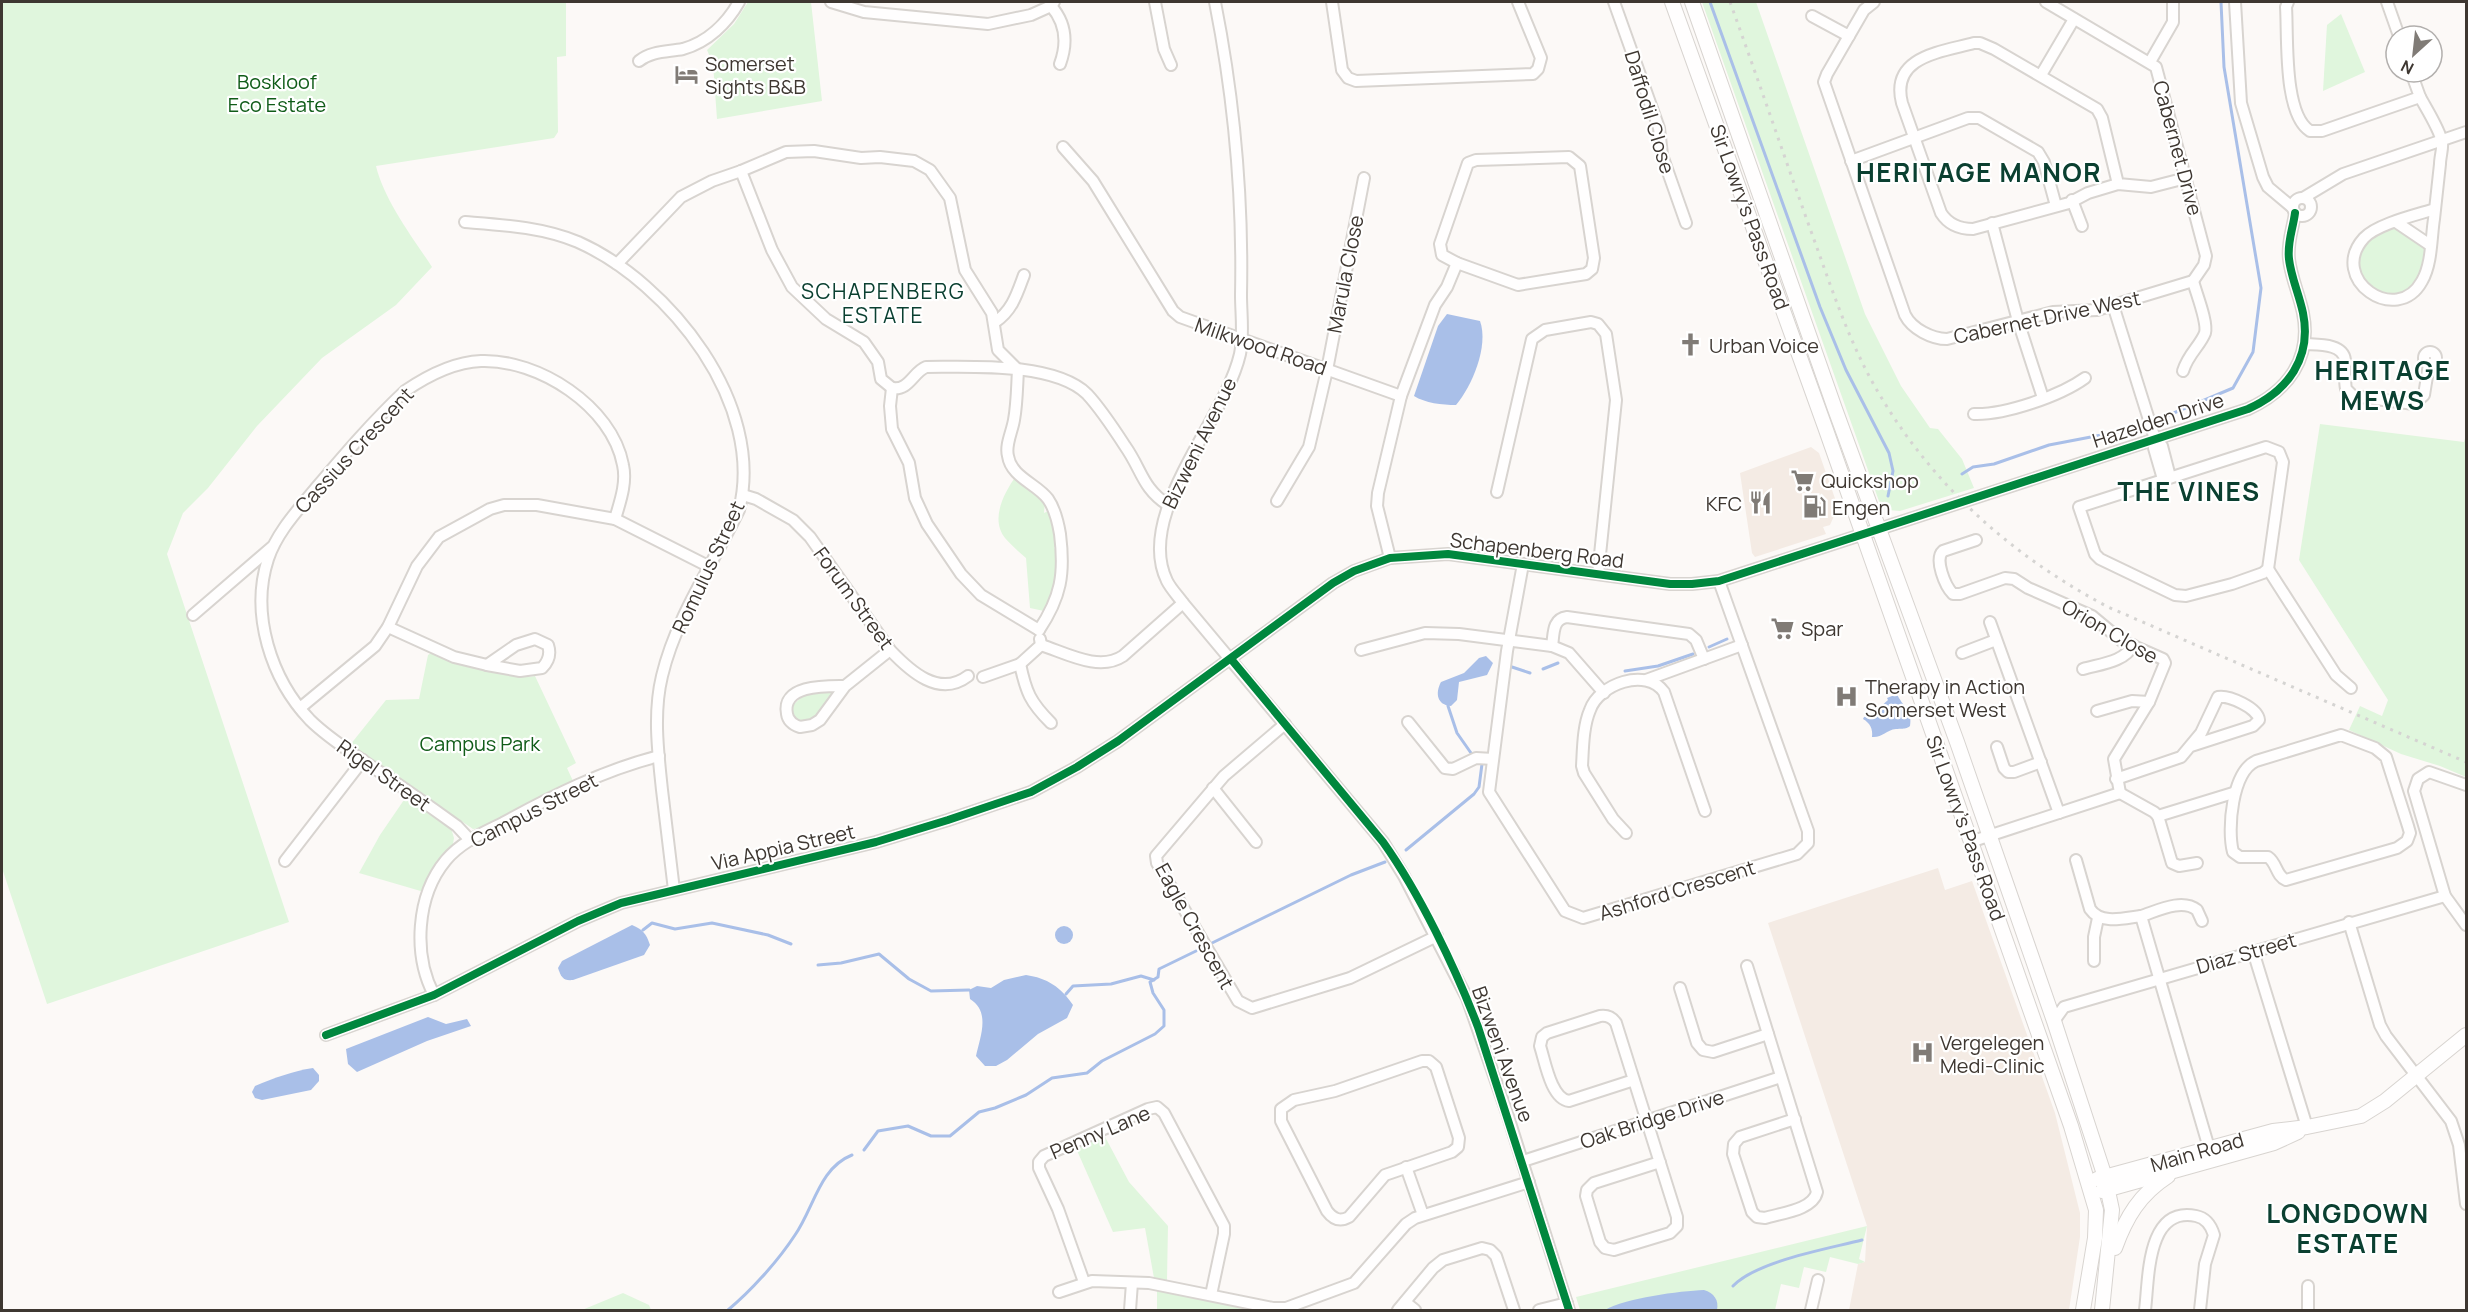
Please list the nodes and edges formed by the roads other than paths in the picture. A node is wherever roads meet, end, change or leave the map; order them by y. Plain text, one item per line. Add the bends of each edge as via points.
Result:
1 (739, 2) edge
2 (831, 2) edge
3 (1155, 2) edge
4 (1215, 2) edge
5 (1332, 2) edge
6 (1518, 2) edge
7 (1614, 2) edge
8 (1672, 2) edge
9 (1692, 2) edge
10 (1874, 2) edge
11 (2046, 2) edge
12 (2173, 2) edge
13 (2235, 2) edge
14 (2288, 2) edge
15 (2387, 2) edge
16 (1052, 4) edge
17 (1812, 16) dead end
18 (2074, 19) junction
19 (2395, 24) edge
20 (1849, 36) junction
21 (639, 61) dead end
22 (2150, 62) junction
23 (1060, 64) dead end
24 (1172, 65) dead end
25 (2041, 75) junction
26 (2415, 84) edge
27 (2420, 97) junction
28 (2466, 132) edge
29 (1915, 138) junction
30 (2442, 141) junction
31 (1063, 147) dead end
32 (1851, 161) junction
33 (741, 171) junction
34 (1364, 178) dead end
35 (2186, 178) junction
36 (2118, 184) junction
37 (2073, 200) junction
38 (2056, 206) junction
39 (2300, 207) junction
40 (2435, 209) junction
41 (465, 222) dead end
42 (2396, 222) junction
43 (1686, 223) dead end
44 (1992, 223) junction
45 (2082, 226) dead end
46 (2430, 246) junction
47 (1457, 263) junction
48 (617, 264) junction
49 (1024, 275) dead end
50 (2193, 281) junction
51 (2113, 305) junction
52 (2018, 321) junction
53 (995, 322) junction
54 (1241, 340) junction
55 (2304, 344) junction
56 (2429, 364) dead end
57 (1018, 370) junction
58 (1327, 370) junction
59 (2183, 371) dead end
60 (2085, 378) dead end
61 (892, 388) junction
62 (1401, 396) junction
63 (2043, 398) junction
64 (1974, 414) dead end
65 (2155, 439) junction
66 (2167, 478) junction
67 (1497, 492) dead end
68 (743, 495) junction
69 (1277, 501) dead end
70 (1168, 505) junction
71 (615, 519) junction
72 (1878, 528) junction
73 (1862, 533) junction
74 (1976, 540) dead end
75 (274, 544) junction
76 (1390, 558) junction
77 (1523, 564) junction
78 (710, 567) junction
79 (2268, 569) junction
80 (1598, 574) junction
81 (1719, 581) junction
82 (1183, 603) junction
83 (193, 615) dead end
84 (1989, 622) dead end
85 (388, 627) junction
86 (1039, 630) junction
87 (1996, 640) junction
88 (1510, 641) junction
89 (1041, 645) junction
90 (1742, 645) junction
91 (2133, 645) junction
92 (1552, 646) junction
93 (890, 650) junction
94 (1362, 650) dead end
95 (1962, 653) dead end
96 (1231, 659) junction
97 (1704, 659) junction
98 (1020, 664) junction
99 (487, 665) junction
100 (2083, 669) dead end
101 (968, 676) dead end
102 (983, 677) dead end
103 (1646, 680) junction
104 (845, 686) junction
105 (2351, 688) dead end
106 (1604, 693) junction
107 (2149, 702) junction
108 (300, 708) junction
109 (2097, 711) dead end
110 (1408, 722) dead end
111 (1051, 723) dead end
112 (1285, 724) junction
113 (1997, 747) dead end
114 (2191, 747) junction
115 (658, 756) junction
116 (1493, 759) junction
117 (363, 760) junction
118 (2041, 762) junction
119 (2116, 779) junction
120 (2466, 785) edge
121 (1213, 788) junction
122 (2120, 793) junction
123 (2233, 793) junction
124 (1705, 811) dead end
125 (2059, 813) junction
126 (2158, 816) junction
127 (1626, 833) dead end
128 (1988, 835) junction
129 (470, 840) junction
130 (1256, 842) dead end
131 (1970, 842) junction
132 (2076, 860) dead end
133 (285, 861) dead end
134 (2197, 863) dead end
135 (674, 890) junction
136 (2445, 896) junction
137 (2141, 916) junction
138 (2098, 918) junction
139 (2202, 921) dead end
140 (2349, 922) junction
141 (2466, 926) edge
142 (1437, 936) junction
143 (2253, 951) junction
144 (2094, 961) dead end
145 (1747, 966) dead end
146 (2158, 978) junction
147 (1680, 988) dead end
148 (434, 995) junction
149 (2054, 1021) junction
150 (1768, 1034) junction
151 (326, 1035) dead end
152 (2466, 1035) edge
153 (1781, 1077) junction
154 (2417, 1077) junction
155 (1634, 1080) junction
156 (1795, 1119) junction
157 (1647, 1120) junction
158 (2307, 1128) junction
159 (2209, 1148) junction
160 (1522, 1161) junction
161 (1660, 1162) junction
162 (1407, 1167) junction
163 (2180, 1168) junction
164 (1528, 1182) junction
165 (2107, 1183) junction
166 (2089, 1188) junction
167 (2466, 1204) edge
168 (1423, 1215) junction
169 (2107, 1269) junction
170 (1818, 1280) dead end
171 (1084, 1282) junction
172 (1132, 1283) junction
173 (2308, 1287) dead end
174 (1059, 1292) dead end
175 (1211, 1295) junction
176 (1401, 1306) edge
177 (1568, 1307) edge
178 (1283, 1310) edge
179 (1130, 1311) edge
180 (1415, 1311) edge
181 (1514, 1311) edge
182 (1539, 1311) edge
183 (1811, 1311) edge
184 (2083, 1311) edge
185 (2102, 1311) edge
186 (2145, 1311) edge
187 (2200, 1311) edge
188 (2308, 1311) edge

1 - 21 street via 704,40 646,55
2 - 16 street via 864,12 988,24 1031,15
3 - 24 street via 1164,49
4 - 54 street, Bizweni Avenue via 1238,162
5 - 6 street via 1342,70 1356,81 1533,74 1541,58
7 - 43 street, Daffodil Close via 1659,128 1662,154
8 - 73 main road, Sir Lowry's Pass Road
9 - 72 main road, Sir Lowry's Pass Road
10 - 20 street via 1864,10
11 - 18 street, Cabernet Drive
12 - 22 street via 2173,22
13 - 39 street via 2241,103 2263,177 2268,187
14 - 27 street via 2290,87 2305,128 2322,131
15 - 19 street
16 - 23 street via 1065,36
17 - 20 street
18 - 22 street, Cabernet Drive
18 - 25 street
20 - 32 street via 1824,82
22 - 35 street, Cabernet Drive via 2157,70
25 - 29 street via 1980,43 1915,60 1900,88
25 - 36 street via 2100,113
26 - 27 street
27 - 30 street
28 - 30 street, Hazelden Drive
29 - 32 street
29 - 38 street via 1968,118 1988,122 2038,152
29 - 44 street via 1944,218 1965,229
30 - 39 street, Hazelden Drive via 2343,174
30 - 40 street
31 - 54 street, Milkwood Road via 1093,181 1173,311 1183,319
32 - 52 street, Cabernet Drive West via 1908,320 1936,339
33 - 48 street via 681,197
33 - 53 street via 800,150 920,163 930,170 950,198 965,270
33 - 61 street via 771,250 792,287 826,319 864,342 878,362 881,379
34 - 58 street, Marula Close
35 - 36 street via 2151,187
35 - 50 street, Cabernet Drive via 2206,256
36 - 37 street
37 - 38 street
37 - 45 street
38 - 44 street
39 - 55 street, Hazelden Drive via 2289,238 2289,259 2305,322
40 - 42 street
40 - 46 street
41 - 48 street, Romulus Street via 554,234
42 - 46 street
42 - 46 street via 2365,237 2357,249 2354,270 2367,291 2392,300 2412,293 2422,282
44 - 52 street
47 - 47 street via 1518,285 1580,277 1590,271 1594,258 1577,162 1569,157 1468,163 1439,248 1446,258
47 - 62 street via 1435,305
48 - 68 street, Romulus Street via 679,320 718,379 740,430
49 - 53 street via 1011,307
50 - 51 street, Cabernet Drive West
50 - 59 street via 2205,333
51 - 52 street, Cabernet Drive West via 2085,312 2053,312
51 - 65 street
52 - 63 street
53 - 57 street via 998,350
54 - 58 street, Milkwood Road
54 - 70 street, Bizweni Avenue via 1231,381
55 - 56 street via 2340,351 2345,360 2346,389 2353,396 2414,404 2424,395
55 - 65 street, Hazelden Drive via 2294,371 2270,398
57 - 61 street via 926,367 905,386
57 - 70 street via 1054,376 1086,394 1130,452 1148,489
57 - 86 street via 1008,457 1017,473 1039,490 1054,511 1063,560 1058,596
58 - 62 street, Milkwood Road
58 - 69 street, Marula Close via 1309,447
60 - 63 street via 2069,389
61 - 86 street via 892,429 909,463 915,498 927,524 976,590
62 - 76 street via 1377,497
63 - 64 street via 2001,412
65 - 66 street via 2154,448
65 - 72 street, Hazelden Drive
66 - 79 street via 2266,447 2279,452 2282,467
66 - 79 street via 2079,507 2092,548 2100,559 2175,595 2186,596 2257,576
67 - 80 street via 1532,339 1545,330 1598,324 1606,334 1616,400
68 - 78 street, Romulus Street
68 - 93 street, Forum Street via 793,520 810,537
70 - 82 street, Bizweni Avenue via 1159,545 1167,581
71 - 75 street, Cassius Crescent via 625,477 623,463 598,417 572,392 540,373 514,364 480,361 444,370 405,391 343,456
71 - 78 street
71 - 85 street via 518,504 482,513 452,529 433,545 407,584
72 - 73 street, Hazelden Drive
72 - 128 main road, Sir Lowry's Pass Road
73 - 81 street, Schapenberg Road
73 - 131 main road, Sir Lowry's Pass Road
74 - 91 street, Orion Close via 1939,555 1951,592 1958,595 2005,578 2014,579 2092,616
75 - 83 street
75 - 108 street, Cassius Crescent via 263,590 266,636 276,670
76 - 77 street, Schapenberg Road via 1448,554
76 - 96 street, Schapenberg Road via 1333,583
77 - 80 street, Schapenberg Road
77 - 88 street, Ashford Crescent
78 - 115 street, Romulus Street via 676,633 662,676 657,714
79 - 105 street via 2336,675
80 - 81 street, Schapenberg Road via 1677,584
81 - 90 street, Ashford Crescent
82 - 89 street via 1113,662 1093,662
82 - 96 street, Bizweni Avenue
84 - 87 street
85 - 99 street via 454,657
85 - 108 street via 375,646
86 - 89 street
87 - 95 street
87 - 118 street
88 - 92 street
88 - 94 street via 1425,633
88 - 116 street, Ashford Crescent
89 - 98 street
90 - 97 street
90 - 116 street, Ashford Crescent via 1808,831 1808,843 1800,852 1600,914 1576,917 1565,911 1489,792
91 - 100 street via 2121,658
91 - 107 street, Orion Close via 2165,661
92 - 97 street via 1556,622 1567,616 1689,634
92 - 106 street via 1569,653
93 - 101 street, Forum Street via 904,665 932,682 951,685
93 - 104 street
96 - 112 street, Bizweni Avenue
96 - 135 street, Via Appia Street via 1108,747 1018,797 876,842
97 - 103 street
98 - 102 street
98 - 111 street via 1028,696
99 - 99 street via 532,671 542,668 550,651 542,640 527,640
103 - 106 street via 1619,683
103 - 124 street via 1664,692
104 - 104 street via 816,723 800,727 790,721 789,701 801,691
106 - 127 street via 1589,710 1582,766 1613,819
107 - 109 street via 2132,701
107 - 119 street, Orion Close via 2115,756
108 - 117 street, Rigel Street via 324,733
110 - 116 street via 1444,768 1453,769 1476,758
112 - 121 street, Eagle Crescent
112 - 142 street, Bizweni Avenue via 1396,861
113 - 118 street via 2008,772
114 - 114 street via 2218,698 2224,697 2259,714 2253,726
114 - 119 street via 2173,761
115 - 129 street, Campus Street via 568,790
115 - 135 street, Romulus Street
117 - 129 street, Rigel Street via 457,826
117 - 133 street
118 - 125 street
119 - 122 street, Orion Close
120 - 136 street via 2429,772 2418,779 2414,791
121 - 130 street
121 - 142 street, Eagle Crescent via 1158,850 1156,859 1240,1004 1256,1007 1343,981
122 - 125 street
122 - 126 street
123 - 123 street via 2251,763 2348,736 2375,747 2386,757 2409,837 2397,848 2286,880 2280,878 2268,857 2241,857 2232,852
123 - 126 street
125 - 128 street
126 - 134 street via 2172,862 2179,866
128 - 131 street
128 - 149 main road, Sir Lowry's Pass Road
129 - 148 street, Campus Street via 439,869 423,911 423,959
131 - 166 main road, Sir Lowry's Pass Road via 2048,1058
132 - 138 street via 2090,909
135 - 148 street, Via Appia Street via 597,912
136 - 140 street, Diaz Street
136 - 141 street
137 - 138 street
137 - 139 street via 2186,904 2197,910
137 - 146 street
138 - 144 street
140 - 143 street, Diaz Street
140 - 154 street via 2380,1024
142 - 160 street, Bizweni Avenue via 1478,1027
143 - 146 street, Diaz Street
143 - 158 street
145 - 150 street
146 - 149 street, Diaz Street via 2064,1007
146 - 159 street
147 - 150 street via 1697,1043 1703,1050 1713,1052
148 - 151 street, Via Appia Street
149 - 165 main road, Sir Lowry's Pass Road
150 - 153 street
152 - 154 main road, Main Road
153 - 156 street
153 - 157 street, Oak Bridge Drive
154 - 158 main road, Main Road via 2361,1116
154 - 167 street via 2457,1134
155 - 155 street via 1616,1023 1609,1017 1600,1016 1550,1032 1541,1039 1555,1092 1563,1100
155 - 157 street
156 - 156 street via 1740,1137 1733,1147 1751,1209 1759,1218 1809,1205 1816,1196
157 - 160 street, Oak Bridge Drive
157 - 161 street
158 - 159 main road, Main Road via 2273,1131
158 - 163 main road, Main Road via 2274,1143
159 - 165 main road, Main Road
160 - 164 street, Bizweni Avenue
161 - 161 street via 1588,1187 1586,1196 1605,1248 1614,1250 1670,1233 1675,1228 1677,1217
162 - 162 street via 1452,1152 1459,1144 1436,1067 1429,1061 1294,1100 1281,1109 1281,1121 1334,1218 1349,1217 1382,1177
162 - 168 street
163 - 165 main road, Main Road
163 - 169 main road via 2151,1187 2134,1207
164 - 168 street
164 - 177 street, Bizweni Avenue
165 - 166 main road, Main Road
165 - 169 main road via 2112,1210
166 - 184 main road via 2096,1220
168 - 178 street via 1406,1224 1354,1283
169 - 185 main road
170 - 183 street
171 - 172 street
171 - 174 street
171 - 175 street, Penny Lane via 1039,1162 1044,1156 1156,1107 1164,1113 1224,1226
172 - 175 street
172 - 179 street
173 - 188 street
175 - 178 street
176 - 180 street
176 - 181 street via 1443,1260 1486,1248 1496,1256
177 - 182 street
186 - 187 street via 2156,1235 2170,1220 2187,1215 2206,1220 2214,1235 2205,1264

